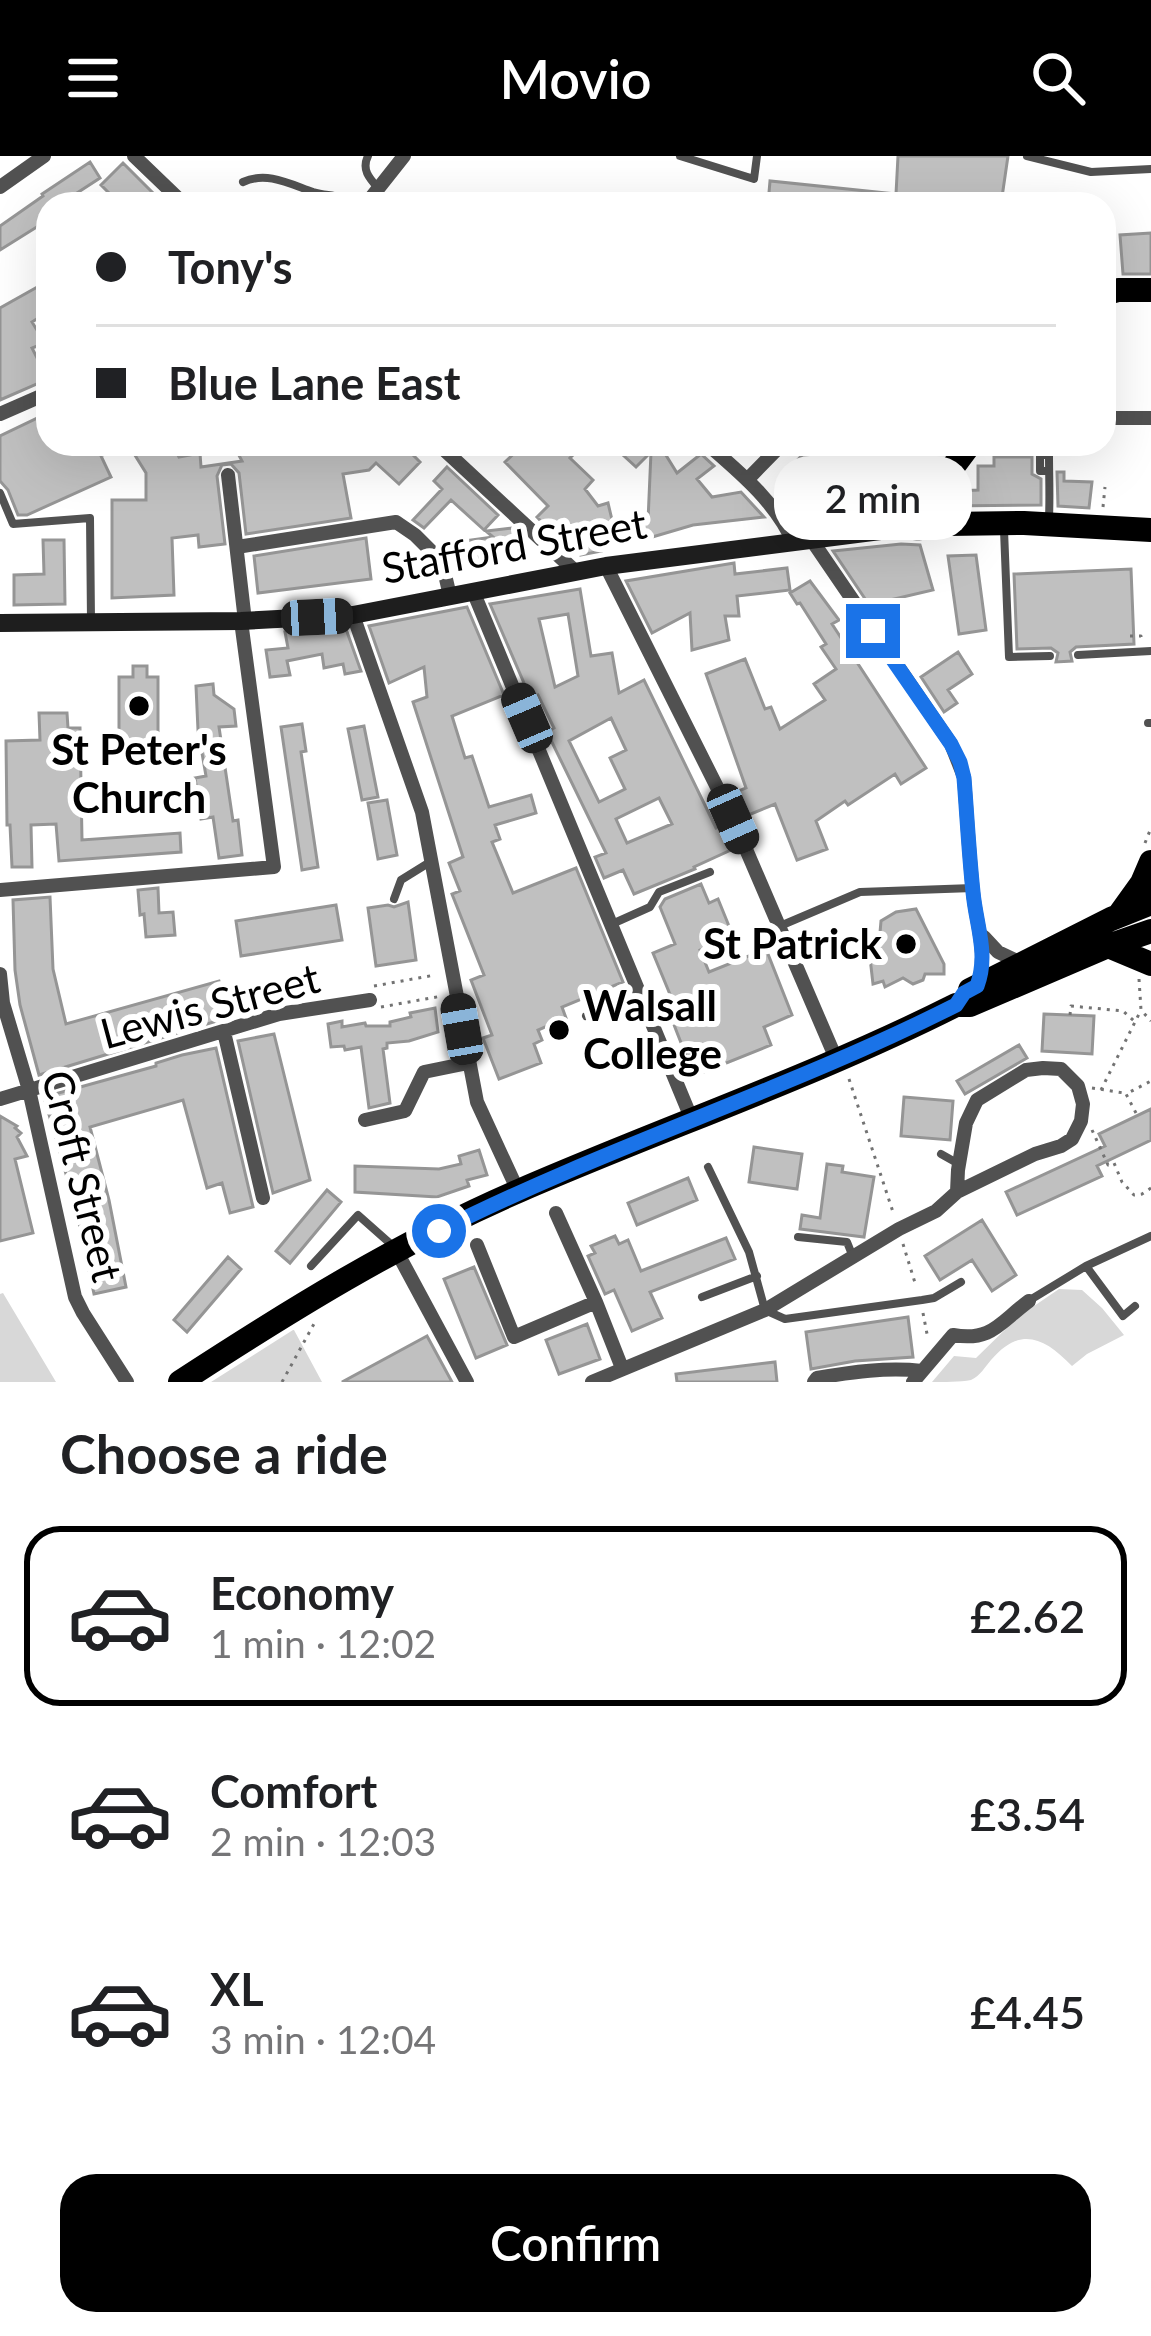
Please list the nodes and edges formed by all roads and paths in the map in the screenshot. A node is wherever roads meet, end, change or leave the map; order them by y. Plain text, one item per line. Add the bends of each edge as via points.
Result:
1 (44, 156) edge
2 (134, 156) edge
3 (368, 156) edge
4 (404, 156) edge
5 (680, 156) edge
6 (719, 156) edge
7 (757, 156) edge
8 (1028, 156) edge
9 (717, 168) junction
10 (1151, 169) edge
11 (243, 182) dead end
12 (0, 187) edge
13 (379, 189) junction
14 (172, 192) edge
15 (314, 192) edge
16 (376, 192) edge
17 (1151, 290) edge
18 (1116, 291) edge
19 (36, 398) edge
20 (0, 414) edge
21 (1116, 418) edge
22 (1151, 418) edge
23 (452, 456) edge
24 (720, 456) edge
25 (770, 456) edge
26 (955, 456) edge
27 (1049, 471) dead end
28 (228, 475) dead end
29 (747, 480) junction
30 (0, 493) edge
31 (937, 514) junction
32 (1003, 523) junction
33 (1049, 524) junction
34 (896, 529) junction
35 (1149, 531) edge
36 (802, 540) junction
37 (237, 547) junction
38 (605, 566) junction
39 (575, 571) junction
40 (473, 592) junction
41 (450, 596) junction
42 (353, 615) junction
43 (243, 621) junction
44 (0, 623) edge
45 (92, 623) junction
46 (1130, 637) dead end
47 (1141, 638) dead end
48 (1151, 651) edge
49 (1078, 655) dead end
50 (1050, 656) dead end
51 (1151, 828) edge
52 (1146, 858) edge
53 (432, 861) junction
54 (710, 872) dead end
55 (973, 888) junction
56 (0, 890) edge
57 (394, 898) dead end
58 (1151, 903) edge
59 (1118, 917) junction
60 (613, 924) junction
61 (780, 926) junction
62 (1151, 931) edge
63 (981, 933) junction
64 (1108, 946) junction
65 (1021, 963) junction
66 (1146, 969) edge
67 (452, 972) junction
68 (0, 974) edge
69 (977, 986) junction
70 (455, 994) junction
71 (641, 995) junction
72 (370, 1000) junction
73 (956, 1005) junction
74 (1141, 1010) junction
75 (1070, 1015) dead end
76 (586, 1016) dead end
77 (1151, 1021) edge
78 (1135, 1023) junction
79 (224, 1032) junction
80 (840, 1060) junction
81 (468, 1064) junction
82 (1151, 1081) edge
83 (1078, 1086) junction
84 (29, 1090) junction
85 (1101, 1090) junction
86 (1126, 1094) junction
87 (0, 1100) edge
88 (1136, 1113) dead end
89 (365, 1120) dead end
90 (692, 1120) junction
91 (1079, 1125) junction
92 (941, 1154) dead end
93 (959, 1164) junction
94 (708, 1167) dead end
95 (1151, 1188) edge
96 (518, 1191) junction
97 (957, 1192) junction
98 (263, 1198) dead end
99 (556, 1213) dead end
100 (899, 1229) junction
101 (1151, 1237) edge
102 (798, 1238) dead end
103 (476, 1245) dead end
104 (398, 1251) junction
105 (853, 1258) junction
106 (311, 1266) dead end
107 (1086, 1266) junction
108 (757, 1276) junction
109 (962, 1282) dead end
110 (702, 1297) dead end
111 (307, 1300) junction
112 (920, 1300) junction
113 (1029, 1301) joint
114 (596, 1302) junction
115 (1136, 1306) dead end
116 (765, 1310) junction
117 (622, 1368) junction
118 (922, 1370) edge
119 (128, 1382) edge
120 (180, 1382) edge
121 (282, 1382) edge
122 (467, 1382) edge
123 (592, 1382) edge
124 (814, 1382) edge

1 - 12 street
2 - 14 street
3 - 13 lane via 367,176
4 - 13 street
5 - 9 lane
6 - 9 lane
7 - 9 lane via 754,179
8 - 10 lane via 1091,172
11 - 15 lane via 266,177
13 - 16 street
17 - 18 highway
19 - 20 street
21 - 22 street
23 - 39 street
24 - 29 street
25 - 29 street
26 - 31 highway
27 - 33 lane
28 - 37 street
29 - 36 street
30 - 45 lane via 13,524 90,518
31 - 32 highway, Stafford Street
31 - 34 main road
31 - 34 main road, Stafford Street via 930,531
32 - 33 highway, Stafford Street
32 - 50 lane via 1009,657
33 - 35 highway, Stafford Street
34 - 36 main road, Stafford Street
36 - 38 main road, Stafford Street
36 - 55 street via 960,762
37 - 41 street via 396,523 442,562
37 - 43 street
38 - 39 main road, Stafford Street
38 - 61 street
39 - 40 main road, Stafford Street
40 - 41 main road, Stafford Street
40 - 60 street
41 - 42 main road, Stafford Street
42 - 43 main road, Stafford Street
42 - 53 street
43 - 45 main road, Stafford Street
43 - 56 street via 274,867
44 - 45 main road, Stafford Street
46 - 47 path
48 - 49 lane
51 - 52 path
52 - 59 highway via 1142,883
53 - 57 lane via 401,880
53 - 67 street
54 - 60 lane via 659,892 650,907
55 - 61 lane via 860,892
55 - 63 street
58 - 59 highway
59 - 65 highway
60 - 71 street
61 - 80 street
62 - 64 highway
63 - 65 street
63 - 69 street
64 - 66 highway
64 - 73 highway
65 - 69 highway
66 - 74 path
67 - 70 street
67 - 72 path via 375,986
68 - 84 street, Croft Street
69 - 73 highway
70 - 72 path via 383,1008
70 - 81 street
71 - 76 lane
71 - 90 street
72 - 79 street, Lewis Street
73 - 80 highway
74 - 77 path
74 - 78 path
75 - 78 path via 1071,1006 1123,1011
78 - 85 path
79 - 84 street, Lewis Street
79 - 98 street
80 - 90 highway
80 - 100 path
81 - 89 street via 424,1072 405,1112
81 - 96 street
82 - 86 path
83 - 85 path
83 - 91 street
83 - 93 street via 1061,1069 1043,1067 977,1100
84 - 87 street, Lewis Street
84 - 119 street, Croft Street via 75,1297
85 - 86 path
86 - 88 path
90 - 96 highway
91 - 95 path via 1093,1130 1133,1195
91 - 97 street via 1061,1146
92 - 93 lane
93 - 97 street
94 - 108 lane
96 - 104 highway
97 - 100 street
99 - 114 street
100 - 105 street
100 - 112 path
101 - 107 lane
102 - 105 lane via 847,1242
103 - 114 street via 514,1337
104 - 106 lane via 358,1215
104 - 111 highway
104 - 122 street
105 - 116 street
107 - 113 lane
107 - 115 lane via 1123,1316
108 - 110 lane
108 - 116 lane
109 - 112 lane
111 - 120 highway
111 - 121 path via 317,1318
112 - 116 lane via 784,1319
112 - 118 path
113 - 118 street via 992,1332 953,1335
114 - 117 street
116 - 117 street
117 - 123 street
118 - 124 street

